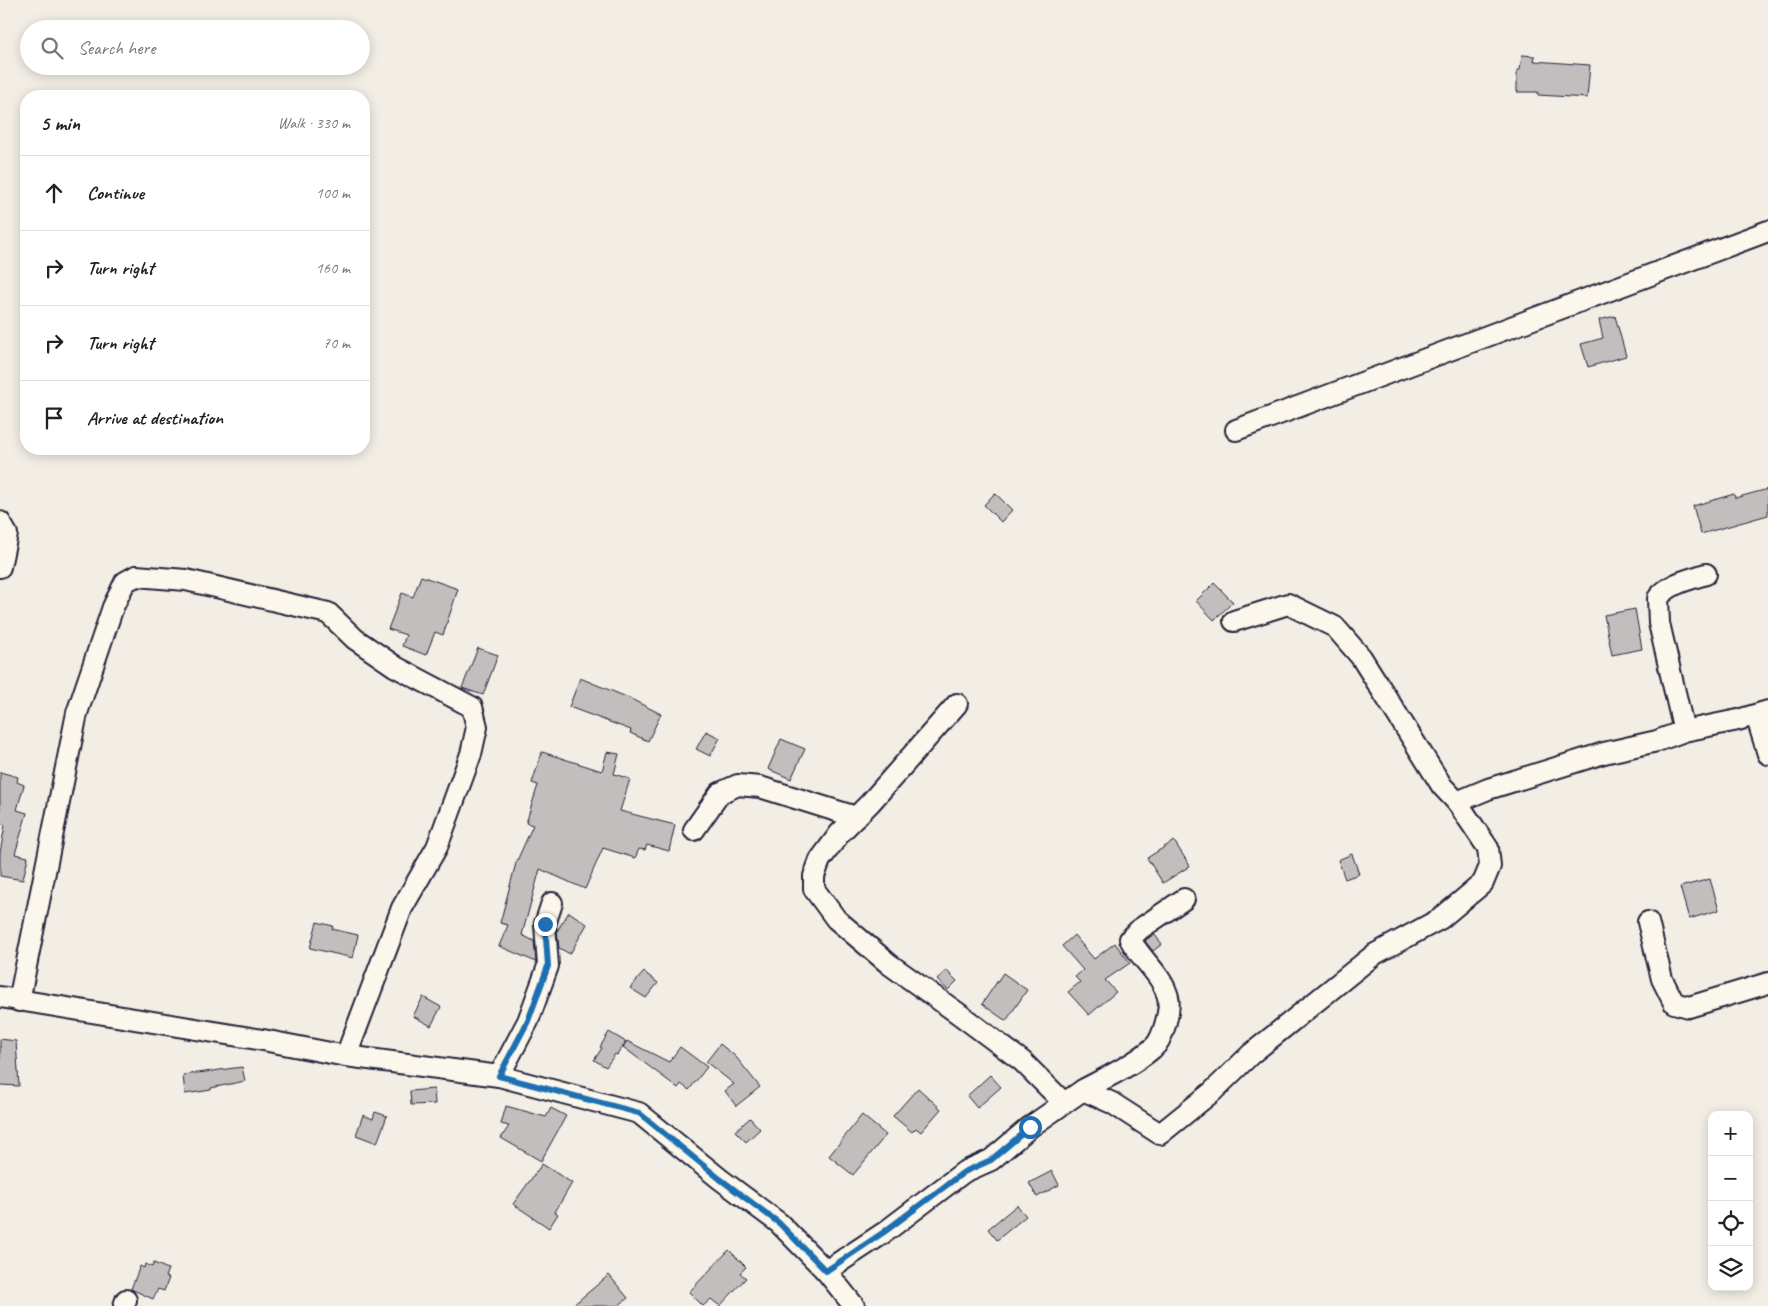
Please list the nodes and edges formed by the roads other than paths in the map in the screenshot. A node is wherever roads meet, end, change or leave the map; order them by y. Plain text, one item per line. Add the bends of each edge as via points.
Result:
1 (1768, 230) edge
2 (1236, 430) dead end
3 (0, 522) edge
4 (0, 567) edge
5 (1706, 574) dead end
6 (1234, 621) dead end
7 (957, 704) dead end
8 (1762, 713) edge
9 (1684, 731) junction
10 (1768, 754) edge
11 (1457, 802) junction
12 (856, 817) junction
13 (694, 830) dead end
14 (1184, 899) dead end
15 (552, 904) dead end
16 (1648, 922) dead end
17 (1768, 983) edge
18 (10, 999) edge
19 (346, 1056) junction
20 (499, 1076) junction
21 (1084, 1090) junction
22 (1064, 1103) junction
23 (826, 1271) junction
24 (854, 1306) edge

1 - 2 street
3 - 4 street via 7,534
5 - 9 street via 1673,585 1658,598 1659,623
6 - 11 street via 1288,604 1334,627 1361,657 1442,786
7 - 12 street
8 - 9 street
8 - 10 street
9 - 11 street via 1488,789
11 - 21 street via 1488,848 1490,866 1483,883 1440,919 1375,954 1251,1054 1212,1092 1160,1134 1112,1103
12 - 13 street via 760,787 738,784 720,793
12 - 22 street via 820,860 814,876 814,890 836,919 888,964 1022,1061
14 - 21 street via 1130,939 1155,973 1168,998 1168,1020 1155,1046
15 - 20 street via 545,924 548,966 528,1021
16 - 17 street via 1662,979 1674,1003 1688,1007
18 - 19 street
18 - 19 street via 77,713 113,607 125,582 136,576 186,580 328,614 396,667 472,707 477,727 471,754 437,847 402,908
19 - 20 street
20 - 23 street via 639,1113 779,1223
21 - 22 street
22 - 23 street via 991,1160 964,1172
23 - 24 street

